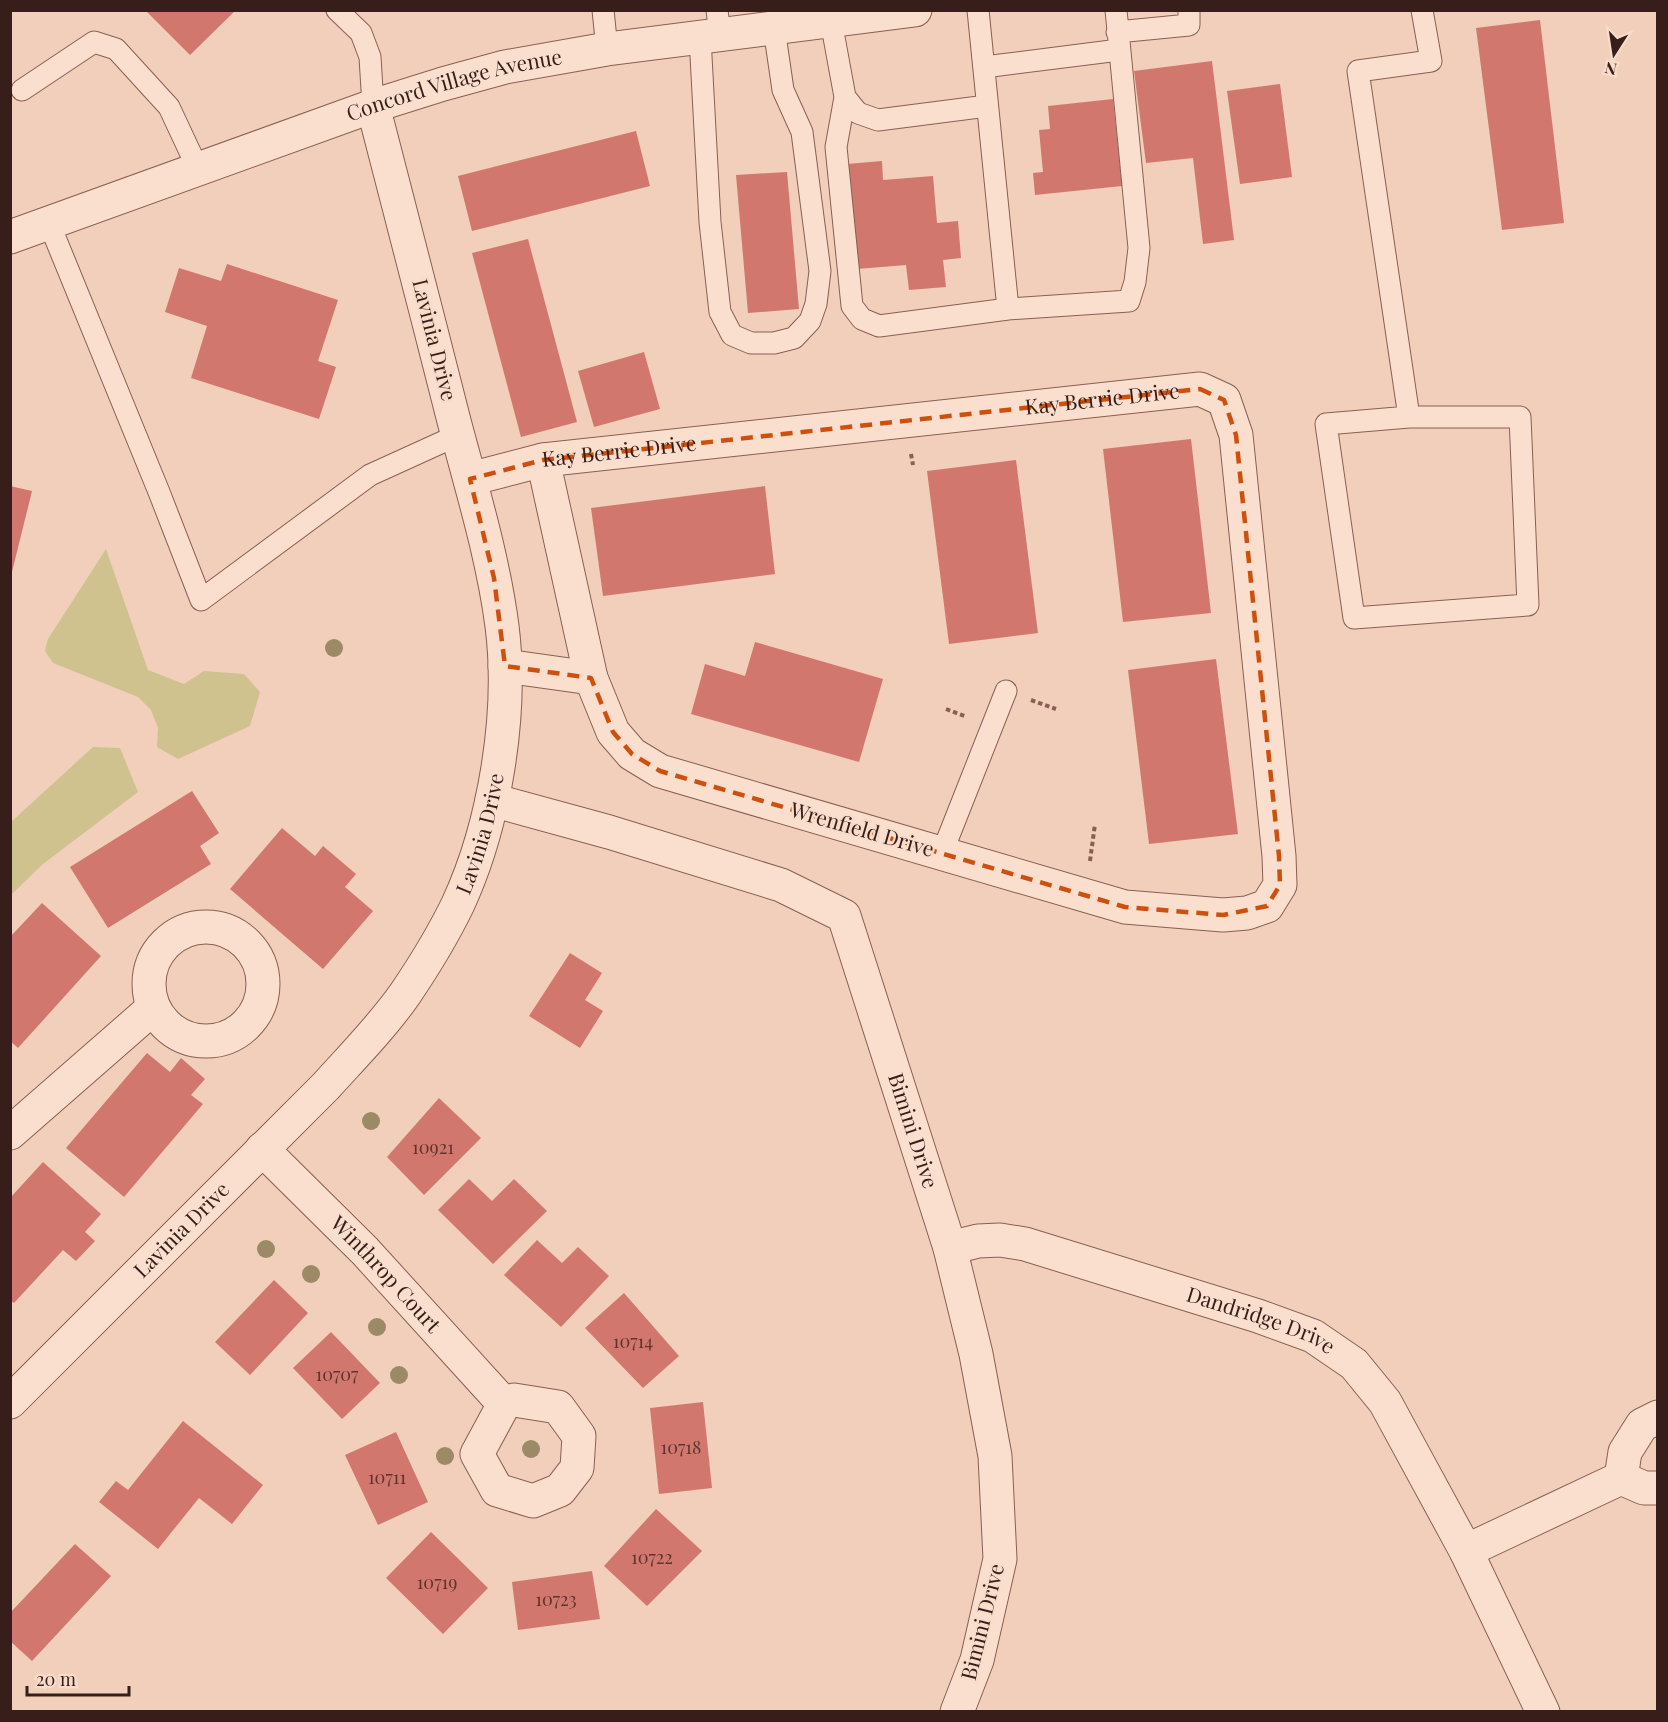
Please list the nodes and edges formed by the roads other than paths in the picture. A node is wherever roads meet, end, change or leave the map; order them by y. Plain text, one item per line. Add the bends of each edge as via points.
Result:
1 (337, 10) edge
2 (603, 10) edge
3 (915, 10) edge
4 (978, 10) edge
5 (1116, 10) edge
6 (1189, 10) edge
7 (1422, 10) edge
8 (830, 16) edge
9 (712, 28) edge
10 (774, 28) junction
11 (1118, 41) junction
12 (607, 49) junction
13 (984, 67) junction
14 (22, 90) dead end
15 (846, 97) junction
16 (373, 106) junction
17 (987, 106) junction
18 (198, 169) junction
19 (49, 224) junction
20 (10, 237) edge
21 (1008, 309) junction
22 (1409, 417) junction
23 (458, 435) junction
24 (543, 460) junction
25 (470, 478) junction
26 (505, 666) junction
27 (591, 678) junction
28 (1006, 691) dead end
29 (492, 800) junction
30 (942, 854) junction
31 (1267, 906) joint
32 (153, 1008) dead end
33 (10, 1133) edge
34 (261, 1149) junction
35 (950, 1248) junction
36 (10, 1402) edge
37 (504, 1404) dead end
38 (1658, 1417) edge
39 (1621, 1478) junction
40 (1658, 1488) edge
41 (1466, 1551) junction
42 (957, 1712) edge
43 (1543, 1712) edge

1 - 16 lane via 361,33 370,57
2 - 12 lane
3 - 8 street, Concord Village Avenue
4 - 13 lane
5 - 11 lane
6 - 11 lane via 1189,25
7 - 22 lane via 1431,61 1358,71
8 - 10 street, Concord Village Avenue
8 - 15 lane
9 - 10 street, Concord Village Avenue
9 - 10 lane via 710,222 720,312 732,335 751,343 794,338 810,321 820,271 802,132 783,90
9 - 12 street, Concord Village Avenue
11 - 13 lane
11 - 21 lane via 1139,248 1129,302
12 - 16 street, Concord Village Avenue via 505,68
13 - 17 lane
14 - 18 lane via 94,42 116,49 169,107
15 - 17 lane via 858,113 878,120
15 - 21 lane via 836,147 852,306 862,319 879,327
16 - 18 street, Concord Village Avenue
16 - 23 street, Lavinia Drive
17 - 21 lane
18 - 19 street, Concord Village Avenue
19 - 20 street, Concord Village Avenue
19 - 23 lane via 201,600 370,476
22 - 22 lane via 1326,424 1354,618 1528,605 1520,417
23 - 25 street, Lavinia Drive
24 - 25 street, Kay Berrie Drive
24 - 27 street, Wrenfield Drive
24 - 31 street, Kay Berrie Drive via 1200,389 1224,400 1236,435 1280,856 1280,885
25 - 26 street, Lavinia Drive via 494,578
26 - 27 street
26 - 29 street, Lavinia Drive
27 - 30 street, Wrenfield Drive via 613,732 632,754 660,771
28 - 30 lane
29 - 34 street, Lavinia Drive via 458,903 404,996 326,1086
29 - 35 street, Bimini Drive via 782,885 844,916
30 - 31 street, Wrenfield Drive via 1125,907 1223,915
32 - 33 street
34 - 36 street, Lavinia Drive
34 - 37 street, Winthrop Court via 365,1251
35 - 41 street, Dandridge Drive via 978,1241 1024,1244 1313,1336 1354,1364 1385,1402
35 - 42 street, Bimini Drive via 995,1456 1000,1559 977,1660
38 - 39 street via 1642,1425 1625,1452
39 - 40 street via 1644,1488
39 - 41 street
41 - 43 street, Dandridge Drive

